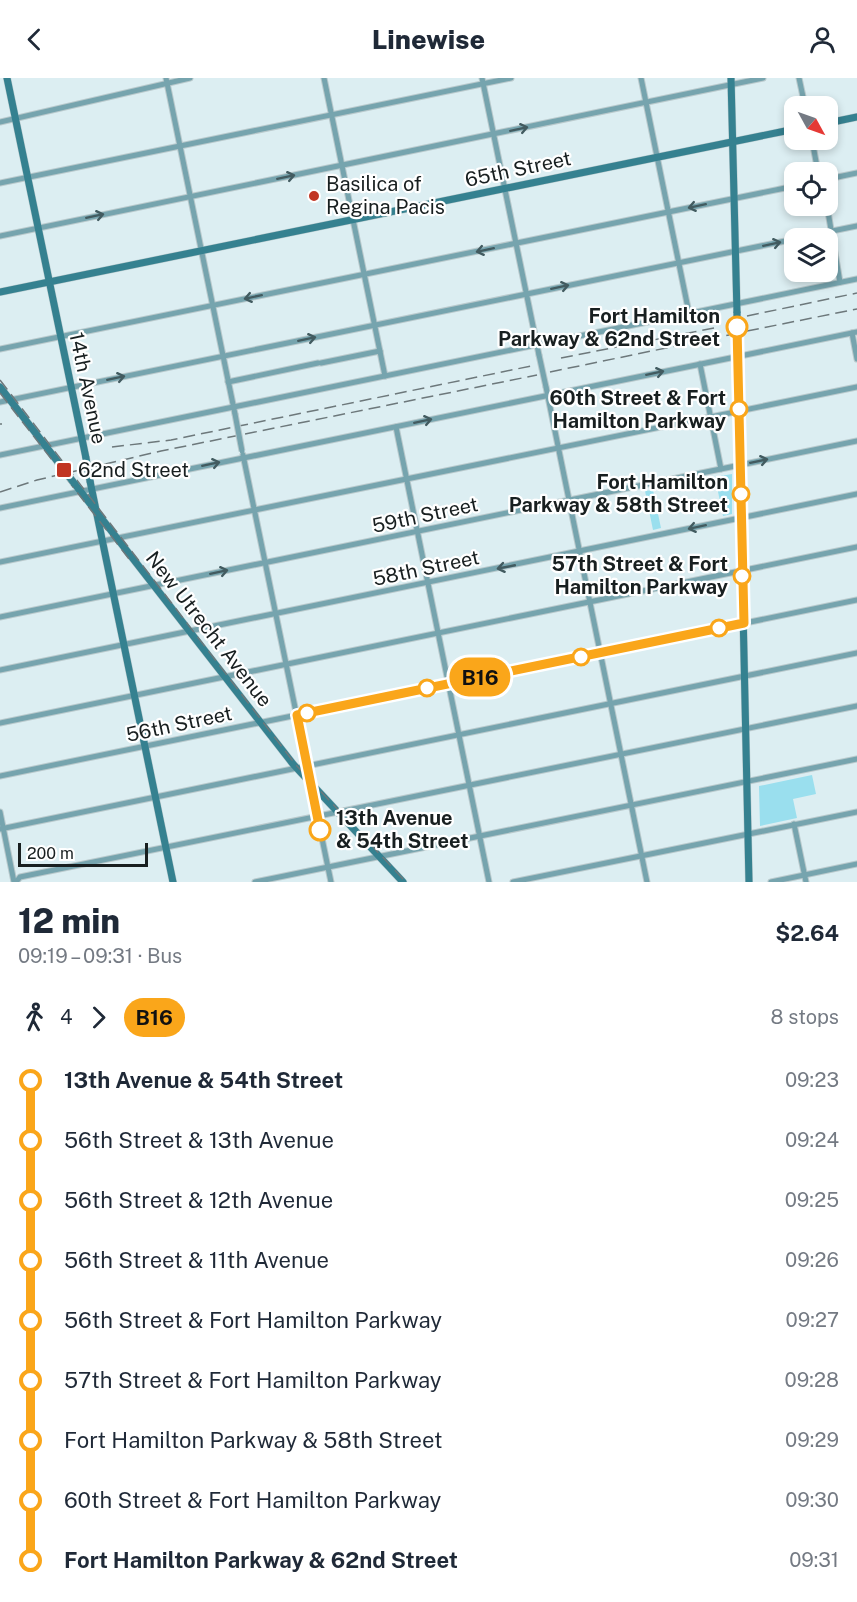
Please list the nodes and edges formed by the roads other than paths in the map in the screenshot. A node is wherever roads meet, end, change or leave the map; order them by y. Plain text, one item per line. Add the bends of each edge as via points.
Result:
1 (7, 78) edge
2 (190, 78) edge
3 (324, 78) edge
4 (511, 78) edge
5 (641, 78) edge
6 (763, 78) edge
7 (799, 78) edge
8 (166, 80) edge
9 (483, 81) edge
10 (731, 81) edge
11 (803, 96) edge
12 (646, 103) junction
13 (332, 115) junction
14 (857, 117) edge
15 (16, 118) junction
16 (838, 121) edge
17 (0, 122) edge
18 (784, 131) edge
19 (494, 134) junction
20 (733, 142) junction
21 (180, 146) junction
22 (657, 158) junction
23 (342, 165) junction
24 (857, 173) edge
25 (28, 177) junction
26 (838, 177) edge
27 (0, 183) edge
28 (784, 188) edge
29 (505, 189) junction
30 (190, 197) junction
31 (734, 199) junction
32 (668, 212) junction
33 (353, 220) junction
34 (857, 226) edge
35 (38, 228) junction
36 (838, 230) edge
37 (0, 236) edge
38 (784, 241) edge
39 (516, 243) junction
40 (201, 251) junction
41 (735, 251) junction
42 (679, 263) junction
43 (838, 271) edge
44 (364, 274) junction
45 (857, 279) edge
46 (50, 282) junction
47 (840, 282) junction
48 (0, 292) edge
49 (527, 294) junction
50 (736, 304) junction
51 (212, 306) junction
52 (689, 314) junction
53 (375, 325) junction
54 (854, 332) edge
55 (61, 337) junction
56 (537, 345) junction
57 (0, 349) edge
58 (380, 351) junction
59 (737, 353) junction
60 (223, 356) junction
61 (857, 359) edge
62 (700, 364) junction
63 (385, 376) junction
64 (228, 382) junction
65 (0, 387) edge
66 (71, 387) junction
67 (857, 387) edge
68 (548, 395) junction
69 (10, 400) junction
70 (0, 402) edge
71 (233, 407) junction
72 (739, 411) junction
73 (710, 417) junction
74 (396, 427) junction
75 (82, 438) junction
76 (857, 441) edge
77 (45, 446) junction
78 (558, 448) junction
79 (243, 454) junction
80 (0, 455) edge
81 (740, 465) junction
82 (721, 469) junction
83 (406, 479) junction
84 (91, 485) junction
85 (80, 491) junction
86 (857, 494) edge
87 (569, 500) junction
88 (0, 508) edge
89 (254, 510) junction
90 (97, 512) junction
91 (741, 518) junction
92 (417, 532) junction
93 (117, 538) junction
94 (102, 541) junction
95 (857, 547) edge
96 (580, 552) junction
97 (0, 562) edge
98 (265, 563) junction
99 (742, 571) junction
100 (428, 582) junction
101 (154, 585) junction
102 (113, 594) junction
103 (857, 600) edge
104 (590, 602) junction
105 (276, 614) junction
106 (0, 617) edge
107 (744, 623) junction
108 (190, 631) junction
109 (438, 633) junction
110 (124, 645) junction
111 (601, 653) junction
112 (857, 653) edge
113 (286, 664) junction
114 (0, 670) edge
115 (745, 676) junction
116 (225, 677) junction
117 (448, 684) junction
118 (134, 695) junction
119 (611, 704) junction
120 (857, 706) edge
121 (297, 715) junction
122 (261, 722) junction
123 (0, 723) edge
124 (746, 729) junction
125 (459, 735) junction
126 (145, 746) junction
127 (621, 754) junction
128 (857, 759) edge
129 (307, 766) junction
130 (297, 768) junction
131 (0, 776) edge
132 (748, 782) junction
133 (311, 785) junction
134 (469, 785) junction
135 (155, 797) junction
136 (633, 805) junction
137 (857, 812) edge
138 (0, 813) edge
139 (336, 813) junction
140 (318, 817) junction
141 (794, 825) junction
142 (2, 828) edge
143 (748, 834) junction
144 (480, 836) junction
145 (166, 848) junction
146 (642, 856) junction
147 (378, 857) junction
148 (857, 864) edge
149 (328, 867) junction
150 (805, 875) junction
151 (15, 882) edge
152 (172, 882) edge
153 (255, 882) edge
154 (331, 882) edge
155 (403, 882) edge
156 (489, 882) edge
157 (513, 882) edge
158 (647, 882) edge
159 (749, 882) edge
160 (771, 882) edge
161 (806, 882) edge

1 - 15 main road, 14th Avenue
2 - 8 street
3 - 13 street
4 - 9 street
5 - 12 street
6 - 10 street
7 - 11 street
8 - 15 street
8 - 21 street
9 - 13 street
9 - 19 street
10 - 12 street
10 - 20 main road
19 -> 12 street
12 - 22 street
13 - 21 street
13 - 23 street
14 - 16 main road
15 - 17 street
15 - 25 main road, 14th Avenue
18 - 20 main road, 65th Street
19 - 23 street
19 - 29 street
20 - 22 main road, 65th Street
20 - 31 main road
21 - 25 street
21 - 30 street
22 - 29 main road, 65th Street
22 - 32 street
30 -> 23 street
23 - 33 street
24 - 26 street
25 - 27 street
25 - 35 main road, 14th Avenue
28 - 31 street
29 - 33 main road, 65th Street
29 - 39 street
35 -> 30 street
30 - 40 street
31 -> 32 street
31 - 41 main road
32 - 39 street
32 - 42 street
33 - 40 main road, 65th Street
33 - 44 street
34 - 36 street
35 - 37 street
35 - 46 main road, 14th Avenue
41 -> 38 street
39 -> 44 street
39 - 49 street
40 - 46 main road, 65th Street
40 - 51 street
41 - 42 street
41 - 50 main road
49 -> 42 street
42 - 52 street
43 - 47 street
44 -> 51 street
44 - 53 street
45 - 47 street
46 - 48 main road, 65th Street
46 - 55 main road, 14th Avenue
47 - 50 street
49 - 53 street
49 - 56 street
50 - 52 street
50 - 59 main road, bridge
51 - 55 street
51 - 60 street
52 - 56 street
53 - 58 street
60 -> 53 street
54 - 59 street
54 - 61 street
55 - 57 street
55 - 66 main road, 14th Avenue
56 - 63 street
56 - 68 street, bridge
58 - 63 street
58 - 64 street
59 - 62 street
59 - 72 main road
60 - 64 street
66 -> 60 street
68 -> 62 street
62 - 73 street
63 - 71 street
64 - 71 street
65 - 69 main road, New Utrecht Avenue
66 - 69 street
66 - 75 main road, 14th Avenue
67 - 72 street
74 -> 68 street
68 - 78 street
69 - 70 street
69 - 77 main road, New Utrecht Avenue
71 - 75 street
71 - 79 street, bridge
72 - 73 street
72 - 81 main road
73 - 78 street
73 - 82 street
74 - 79 street
74 - 83 street
75 - 77 street
75 - 84 main road, 14th Avenue, bridge
81 -> 76 street, 59th Street
77 - 80 street
77 - 85 main road, New Utrecht Avenue, bridge
78 - 83 street
78 - 87 street
84 -> 79 street
79 - 89 street
81 - 82 street, 59th Street
81 - 91 main road
82 - 87 street, 59th Street
83 - 89 street
83 - 92 street
84 - 85 street
84 - 90 main road, 14th Avenue
85 - 88 street
85 - 90 main road, New Utrecht Avenue
86 - 91 street, 58th Street
87 - 92 street, 59th Street
87 - 96 street
89 - 93 street
89 - 98 street
90 - 93 main road, New Utrecht Avenue
90 - 94 main road, 14th Avenue
91 -> 96 street, 58th Street
91 - 99 main road
92 - 98 street, 59th Street
92 - 100 street
93 - 94 street
93 - 101 main road, New Utrecht Avenue
94 - 97 street
94 - 102 main road, 14th Avenue
95 - 99 street
96 -> 100 street, 58th Street
96 - 104 street
101 -> 98 street, 59th Street
98 - 105 street
99 - 104 street
99 - 107 main road
100 - 105 street, 58th Street
100 - 109 street
101 - 102 street, 59th Street
101 - 108 main road, New Utrecht Avenue
102 - 106 street, 59th Street
102 - 110 main road, 14th Avenue
103 - 107 street, 56th Street
104 - 109 street
104 - 111 street
105 - 108 street, 58th Street
105 - 113 street
107 - 111 street, 56th Street
107 - 115 main road
108 - 110 street, 58th Street
108 - 116 main road, New Utrecht Avenue
109 - 113 street
109 - 117 street
110 - 114 street, 58th Street
110 - 118 main road, 14th Avenue
111 - 117 street, 56th Street
111 - 119 street
112 - 115 street
113 - 116 street
113 - 121 street
115 - 119 street
115 - 124 main road
116 - 118 street
116 - 122 main road, New Utrecht Avenue
117 - 121 street, 56th Street
117 - 125 street
118 - 123 street
118 - 126 main road, 14th Avenue
119 - 125 street
119 - 127 street
120 - 124 street
121 - 122 street, 56th Street
121 - 129 street
122 - 126 street, 56th Street
122 - 130 main road, New Utrecht Avenue
124 - 127 street
124 - 132 main road
125 - 129 street
125 - 134 street
126 - 131 street, 56th Street
126 - 135 main road, 14th Avenue
127 - 134 street
127 - 136 street
128 - 132 street
129 - 130 street
129 - 133 street
130 - 133 main road, New Utrecht Avenue
130 - 135 street
132 - 136 street
132 - 143 main road
133 - 139 main road, New Utrecht Avenue
133 - 140 street
134 - 139 street
134 - 144 street
135 - 142 street
135 - 145 main road, 14th Avenue
136 - 144 street
136 - 146 street
137 - 141 street
138 - 142 street
139 - 140 street
139 - 147 main road, New Utrecht Avenue
140 - 145 street
140 - 149 street
141 - 143 street
141 - 150 street
142 - 151 street
143 - 146 street
143 - 159 main road
144 - 147 street
144 - 156 street
145 - 151 street
145 - 152 main road, 14th Avenue
146 - 157 street
146 - 158 street
147 - 149 street
147 - 155 main road, New Utrecht Avenue
148 - 150 street
149 - 153 street
149 - 154 street
150 - 160 street
150 - 161 street

